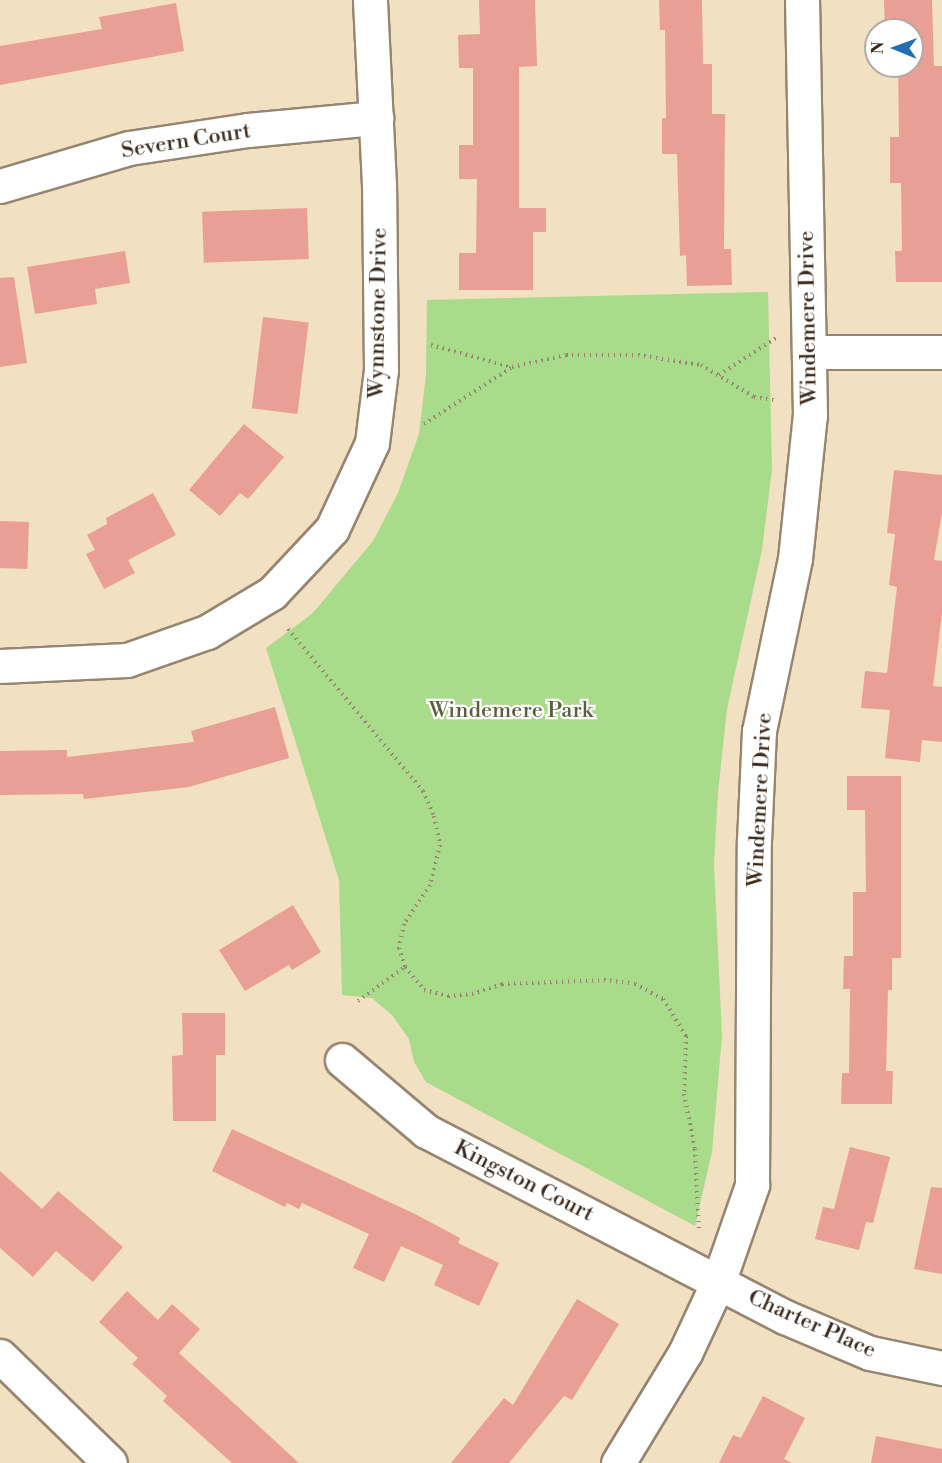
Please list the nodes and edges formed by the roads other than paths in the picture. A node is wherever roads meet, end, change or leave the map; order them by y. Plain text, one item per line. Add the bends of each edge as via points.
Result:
1 (370, 0) edge
2 (802, 0) edge
3 (376, 118) junction
4 (0, 186) edge
5 (809, 351) junction
6 (942, 352) edge
7 (0, 666) edge
8 (342, 1060) dead end
9 (719, 1280) junction
10 (0, 1356) edge
11 (942, 1368) edge
12 (110, 1463) edge
13 (618, 1463) edge

1 - 3 street, Wynnstone Drive
2 - 5 street, Windemere Drive
3 - 4 street, Severn Court via 248,130 129,148
3 - 7 street, Wynnstone Drive via 381,370 372,443 332,529 272,593 207,632 127,660
5 - 6 street
5 - 9 street, Windemere Drive via 810,415 795,559 759,731 754,841 752,1185
8 - 9 street, Kingston Court via 426,1131
9 - 11 street, Charter Place via 784,1317 870,1353
9 - 13 street, Windemere Drive via 685,1353
10 - 12 street

